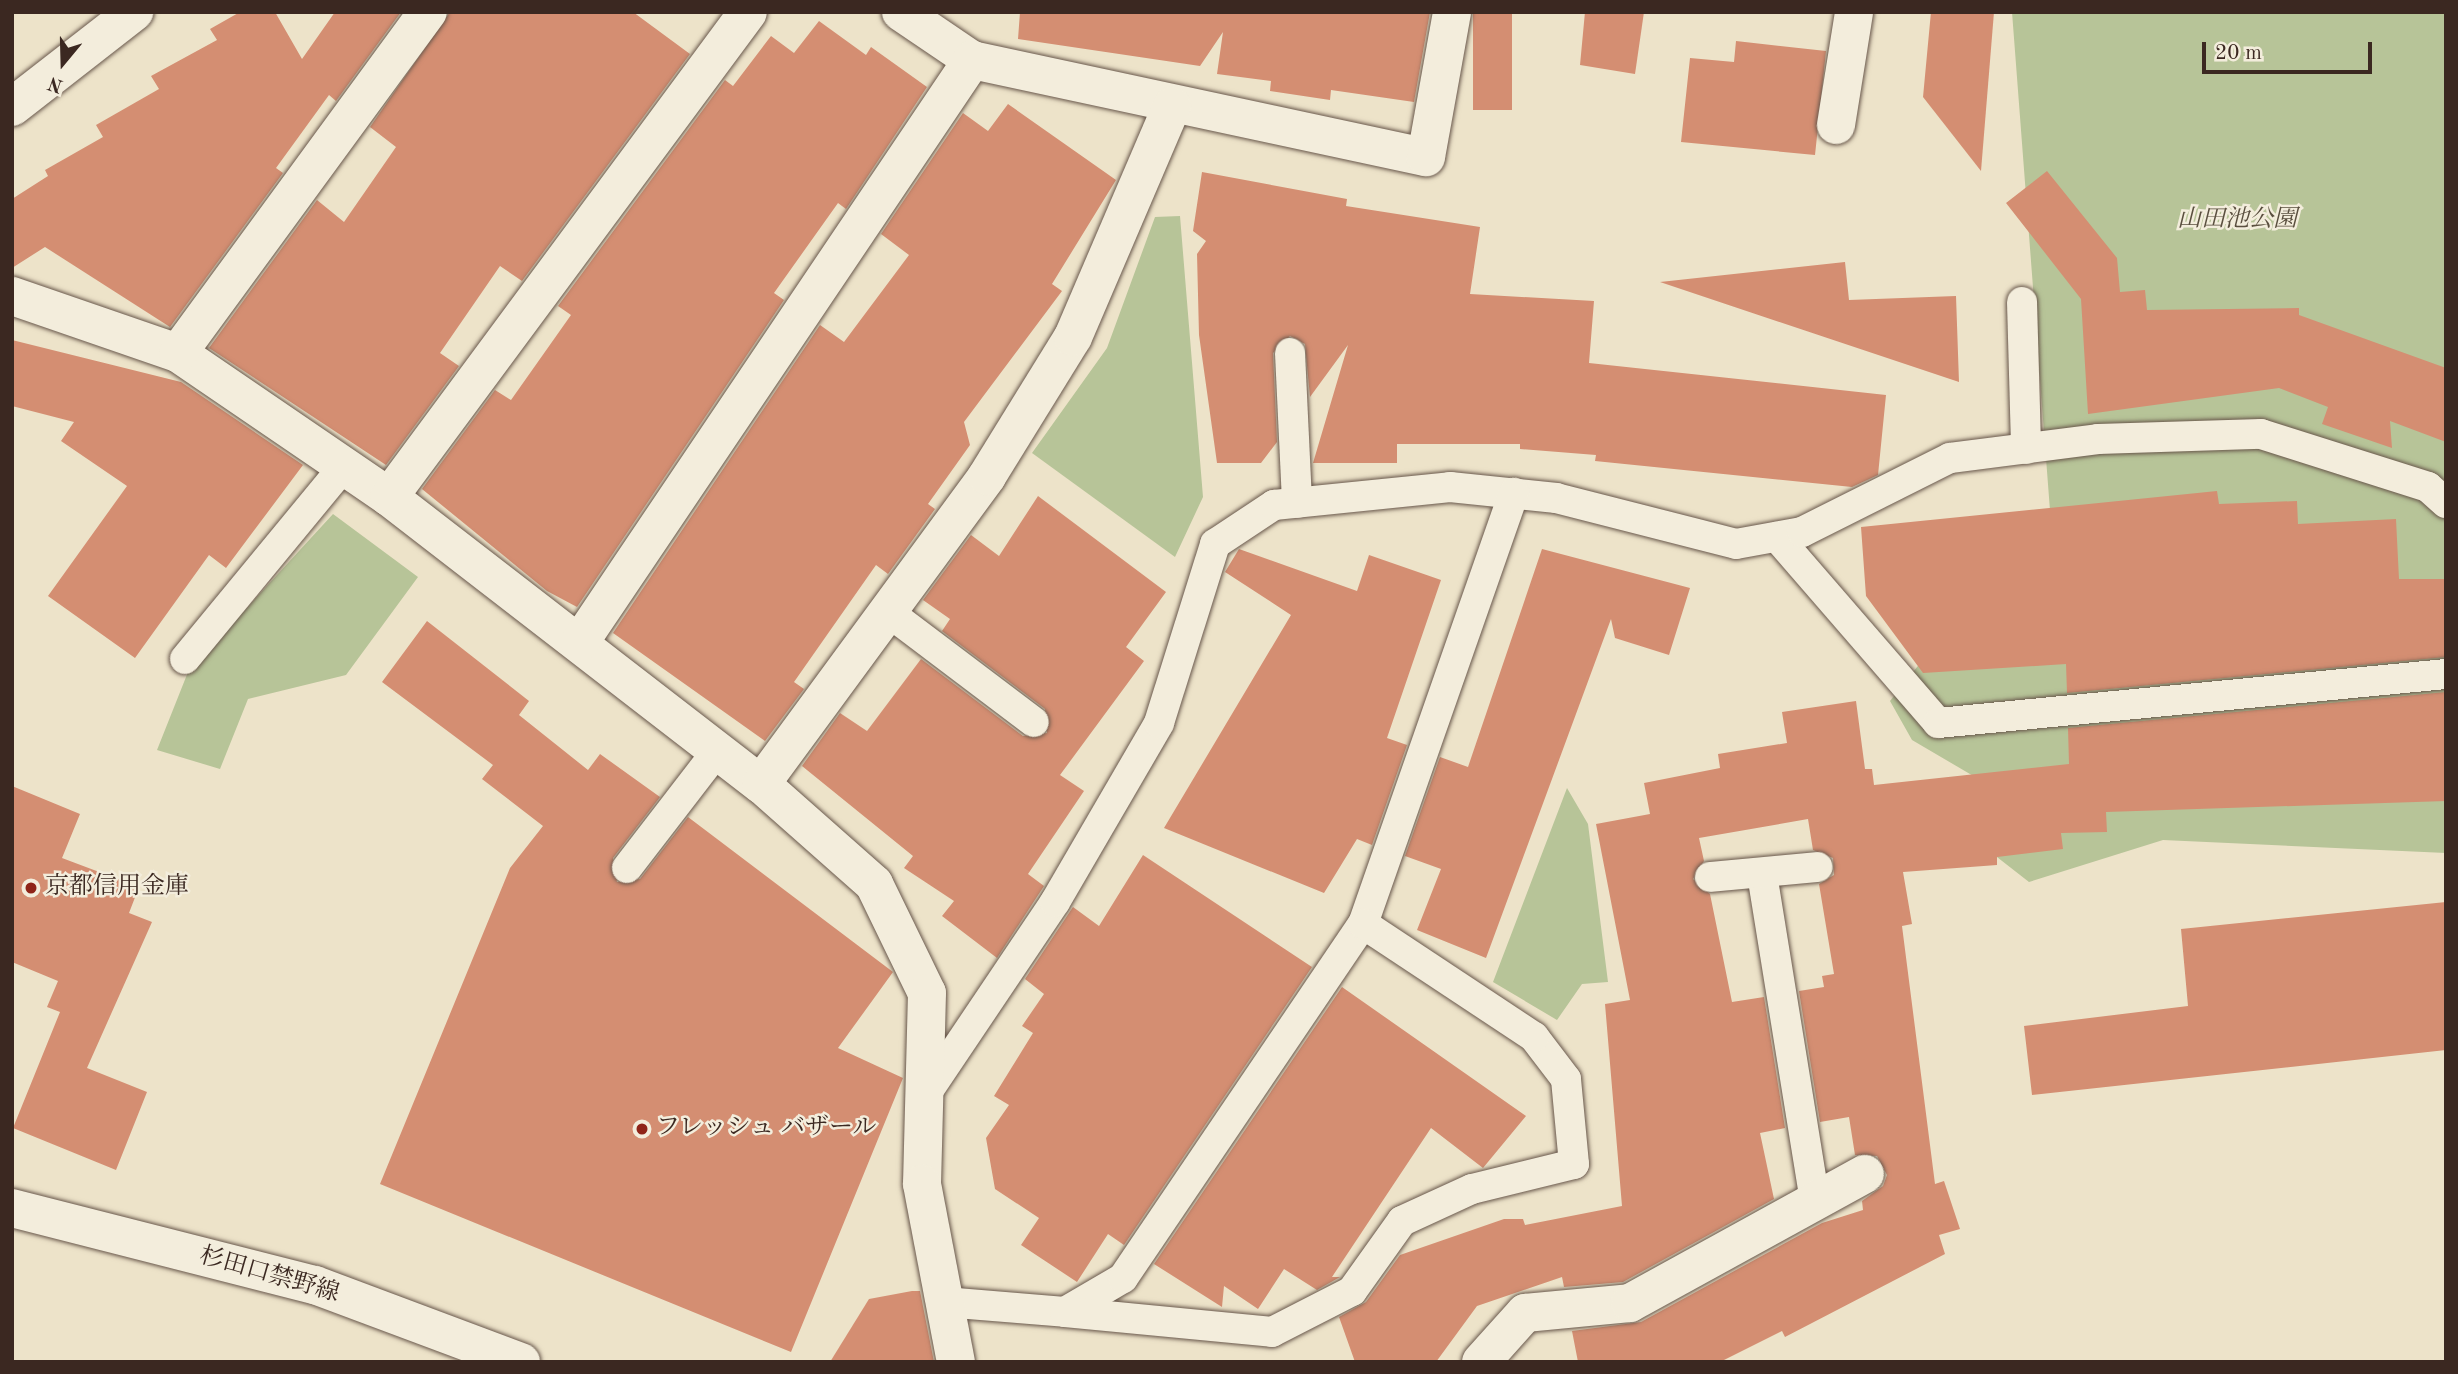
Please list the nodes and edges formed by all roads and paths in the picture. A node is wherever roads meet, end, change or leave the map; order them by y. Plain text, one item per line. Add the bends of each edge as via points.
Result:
1 (134, 12) edge
2 (428, 12) edge
3 (748, 12) edge
4 (901, 12) edge
5 (1452, 12) edge
6 (1854, 12) edge
7 (972, 60) junction
8 (1172, 106) junction
9 (12, 107) edge
10 (1836, 125) dead end
11 (12, 296) edge
12 (2022, 302) dead end
13 (178, 353) junction
14 (1290, 353) dead end
15 (2026, 449) junction
16 (344, 467) junction
17 (1514, 493) junction
18 (389, 497) junction
19 (1297, 503) junction
20 (2446, 503) edge
21 (1777, 537) junction
22 (887, 611) junction
23 (580, 642) junction
24 (185, 660) dead end
25 (2446, 674) edge
26 (1034, 722) dead end
27 (718, 750) junction
28 (761, 784) junction
29 (1818, 867) dead end
30 (627, 868) dead end
31 (1762, 874) junction
32 (1710, 877) dead end
33 (1363, 924) junction
34 (924, 1097) junction
35 (1865, 1174) dead end
36 (1815, 1202) junction
37 (12, 1208) edge
38 (944, 1302) junction
39 (1065, 1312) junction
40 (521, 1362) edge
41 (956, 1362) edge
42 (1481, 1362) edge

1 - 9 street
2 - 13 street
3 - 18 street
4 - 7 street
5 - 8 street via 1426,157
6 - 10 street
7 - 8 street
7 - 23 street
8 - 22 street via 1073,337 987,476
11 - 13 street
12 - 15 lane
13 - 16 street
14 - 19 lane
15 - 20 lane via 2261,434 2427,487
15 - 21 lane via 1950,458 1802,532
16 - 18 street
16 - 24 lane
17 - 19 lane via 1450,487
17 - 21 lane via 1736,544
17 - 33 lane
18 - 23 street
19 - 34 lane via 1275,505 1215,544 1159,723 1055,902
21 - 25 lane via 1938,723
22 - 26 lane
22 - 28 street
23 - 27 street
27 - 28 street
27 - 30 lane
28 - 34 street via 874,884 927,993
29 - 31 lane
31 - 32 lane
31 - 36 lane
33 - 39 lane via 1123,1278
33 - 39 lane via 1534,1037 1566,1079 1574,1164 1472,1189 1402,1221 1352,1291 1272,1332
34 - 38 street via 922,1184
35 - 36 street
36 - 42 street via 1630,1303 1525,1313
37 - 40 street, 杉田口禁野線 via 315,1285
38 - 39 lane
38 - 41 street

